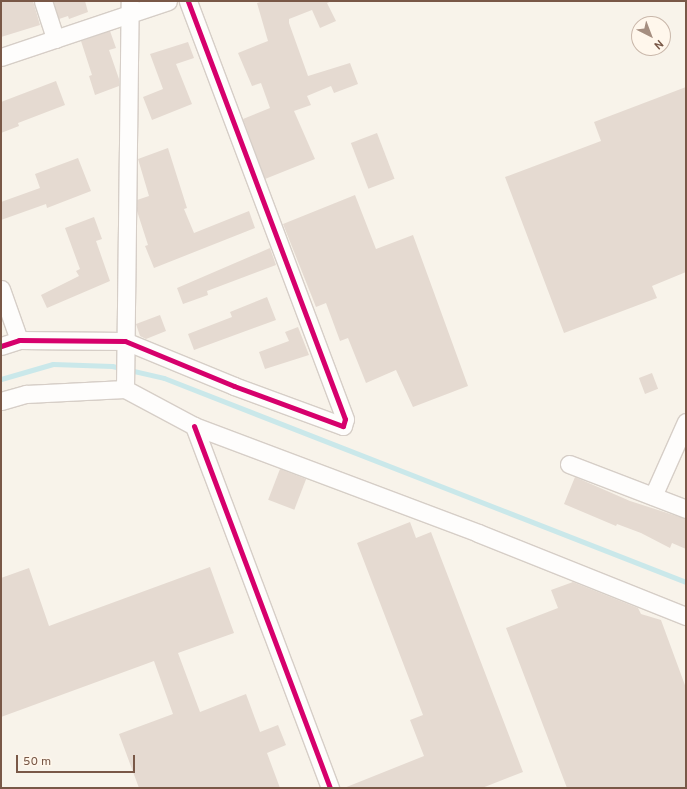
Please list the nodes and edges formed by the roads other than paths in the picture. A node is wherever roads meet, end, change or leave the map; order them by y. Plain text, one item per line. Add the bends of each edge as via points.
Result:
1 (43, 1) edge
2 (168, 1) edge
3 (188, 1) edge
4 (130, 8) edge
5 (56, 39) junction
6 (1, 57) edge
7 (1, 290) edge
8 (19, 340) junction
9 (1, 346) edge
10 (124, 346) junction
11 (125, 389) junction
12 (1, 401) edge
13 (686, 422) edge
14 (194, 426) junction
15 (569, 464) dead end
16 (652, 496) junction
17 (686, 509) edge
18 (686, 616) edge
19 (330, 788) edge

1 - 5 street
2 - 4 street
3 - 10 street via 345,419 343,426
4 - 5 street
4 - 10 street
5 - 6 street
7 - 8 street
8 - 9 street
8 - 10 street
10 - 11 street
11 - 12 street via 26,394
11 - 14 street
13 - 16 street
14 - 18 street via 441,518
14 - 19 street
15 - 16 street
16 - 17 street

